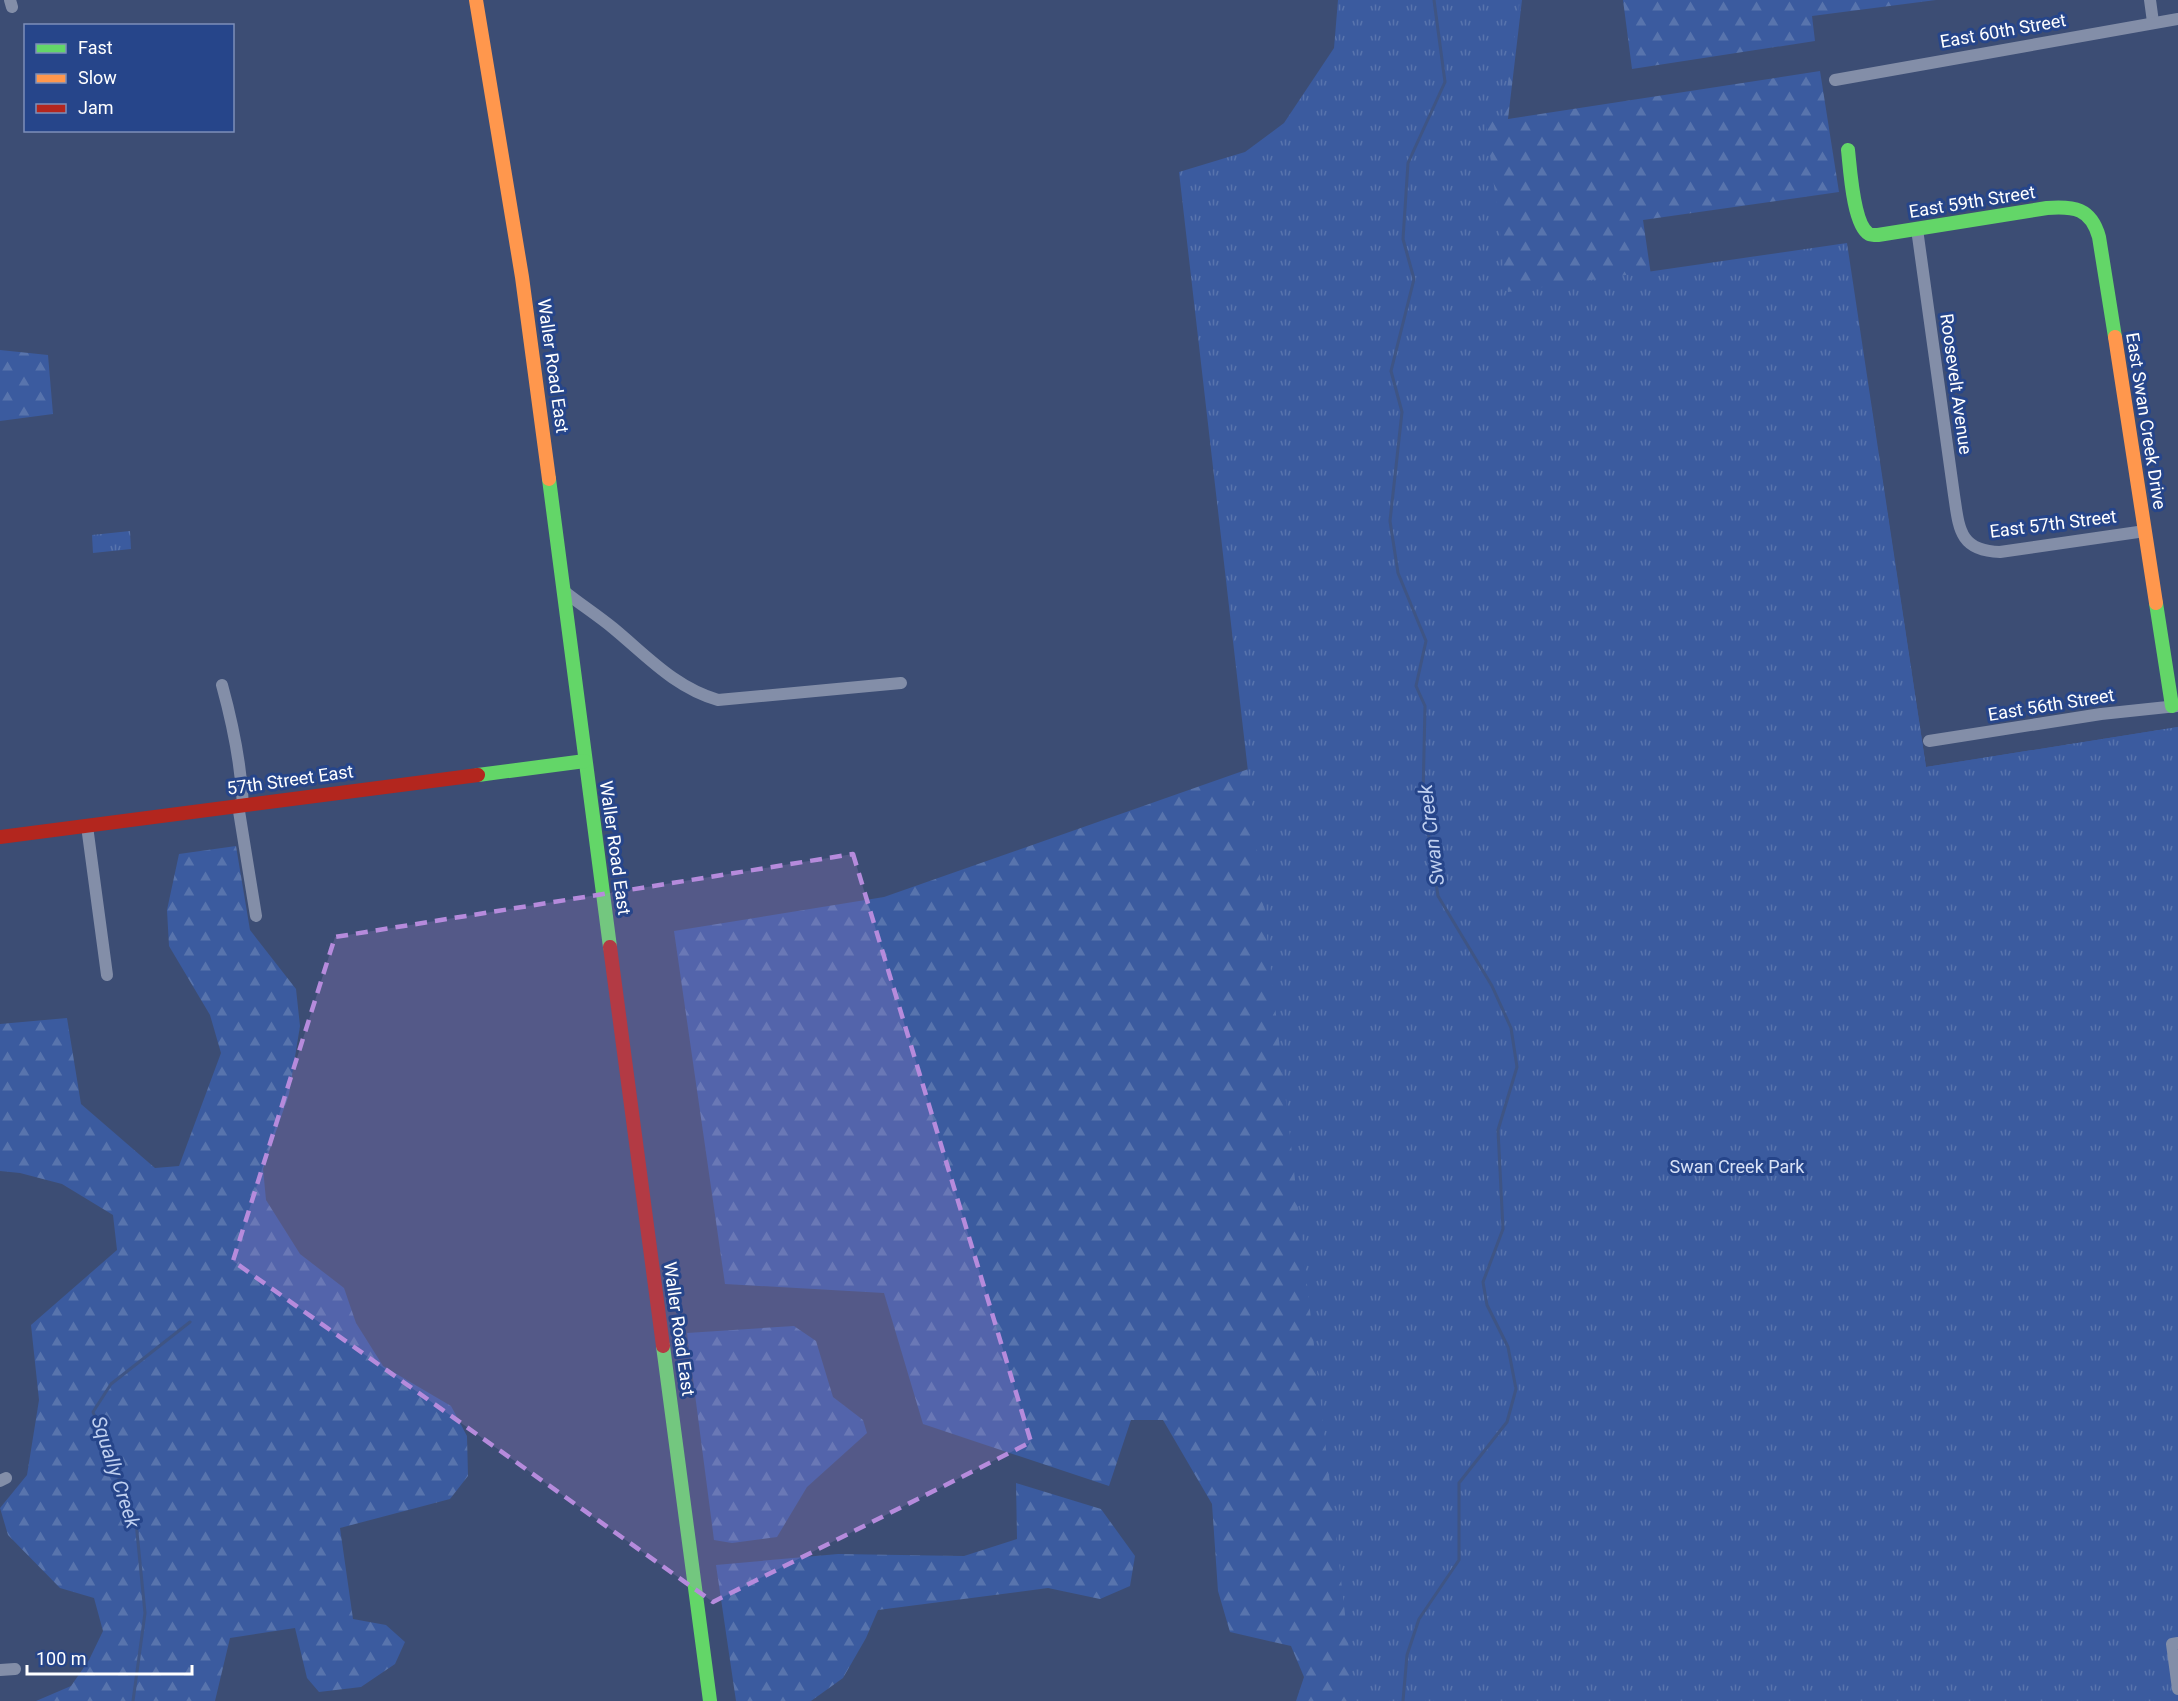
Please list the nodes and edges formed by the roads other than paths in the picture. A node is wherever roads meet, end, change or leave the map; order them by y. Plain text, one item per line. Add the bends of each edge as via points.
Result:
1 (476, 0) edge
2 (2150, 0) edge
3 (2178, 19) edge
4 (2153, 22) junction
5 (1835, 80) dead end
6 (1848, 150) dead end
7 (2087, 214) joint
8 (1917, 229) junction
9 (2145, 531) junction
10 (1968, 542) joint
11 (565, 592) junction
12 (901, 682) dead end
13 (222, 685) dead end
14 (2175, 706) edge
15 (1929, 741) dead end
16 (585, 760) junction
17 (240, 805) junction
18 (87, 826) junction
19 (0, 837) edge
20 (256, 916) dead end
21 (107, 975) dead end
22 (2178, 1643) edge
23 (15, 1669) dead end
24 (0, 1670) edge
25 (2178, 1689) edge
26 (710, 1701) edge

1 - 11 street, Waller Road East via 522,277
2 - 4 street
3 - 4 street, East 60th Street
4 - 5 street, East 60th Street
6 - 8 street, East 59th Street via 1858,212 1866,232 1872,235
7 - 8 street, East 59th Street via 2077,208 2060,207
7 - 9 street, East Swan Creek Drive via 2099,237
8 - 10 street, Roosevelt Avenue via 1954,495
9 - 10 street, East 57th Street via 2000,552 1982,551
9 - 14 street, East Swan Creek Drive
11 - 12 street via 676,682 699,695 718,700
11 - 16 street, Waller Road East
13 - 17 street via 242,777
14 - 15 street, East 56th Street
16 - 17 street, 57th Street East
16 - 26 street, Waller Road East
17 - 18 street, 57th Street East
17 - 20 street
18 - 19 street, 57th Street East
18 - 21 street
22 - 25 street via 2172,1644
23 - 24 street

